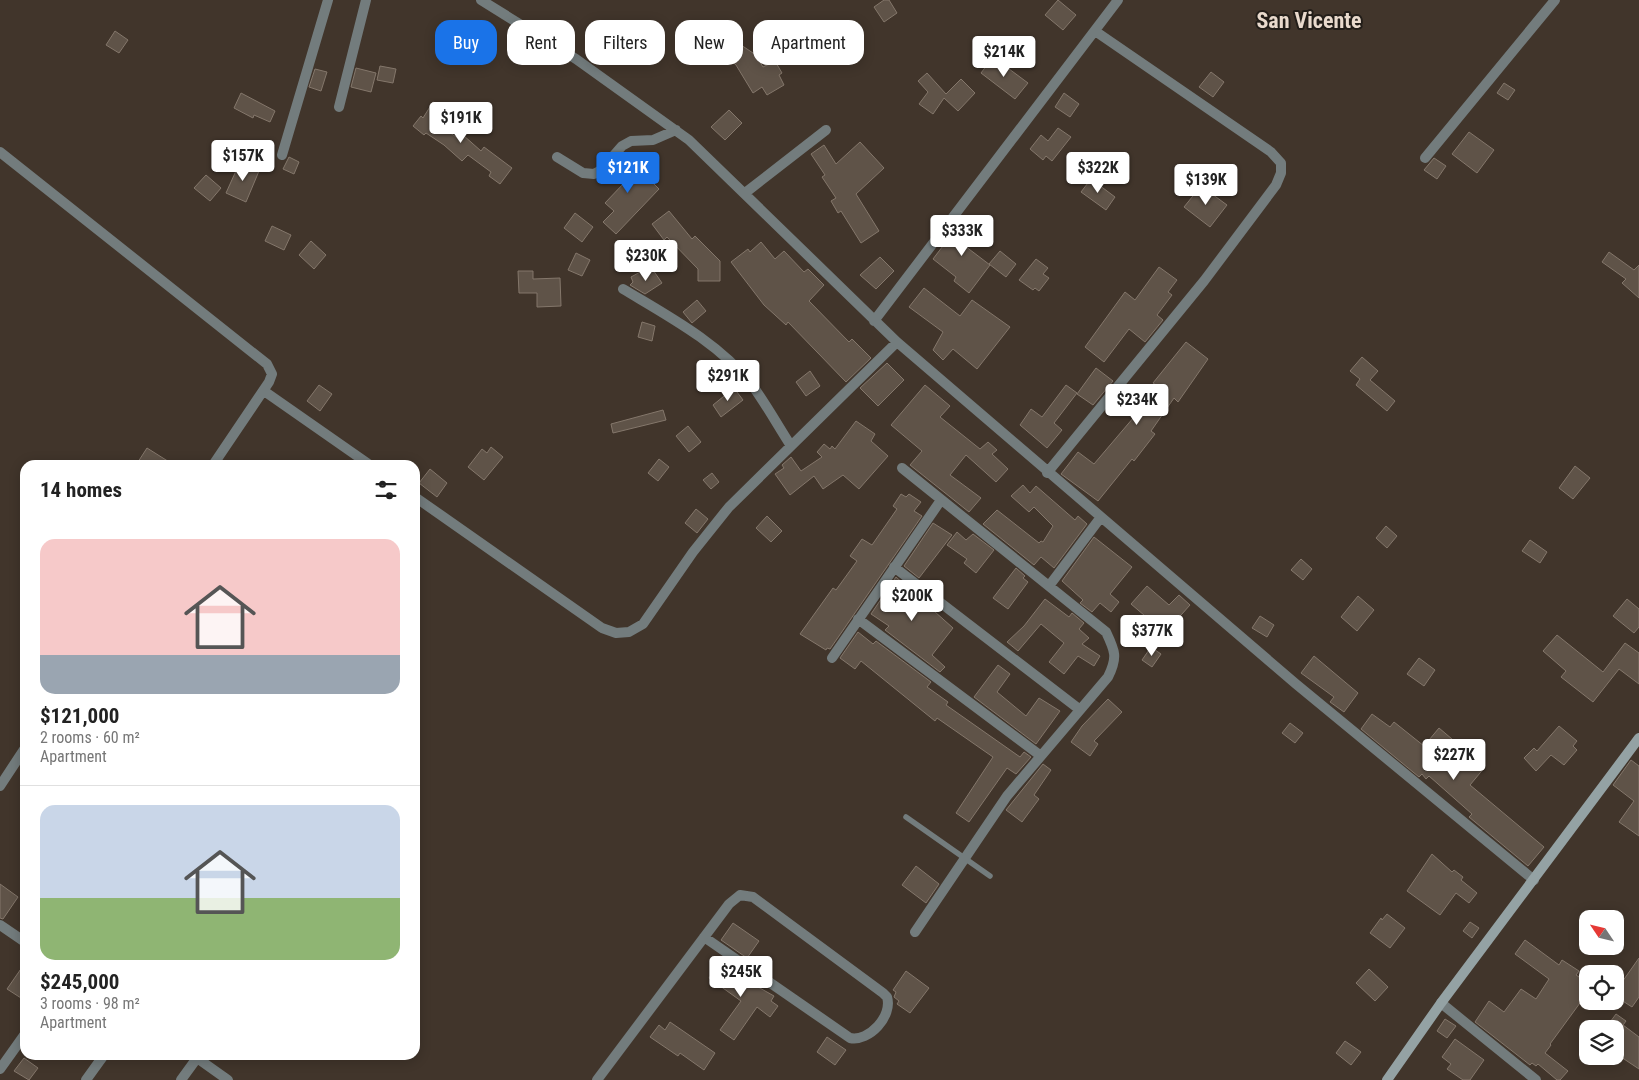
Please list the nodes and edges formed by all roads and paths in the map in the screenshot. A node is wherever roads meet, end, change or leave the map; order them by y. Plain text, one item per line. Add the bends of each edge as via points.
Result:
1 (328, 0) edge
2 (366, 0) edge
3 (482, 0) edge
4 (1118, 0) edge
5 (1555, 0) edge
6 (1095, 31) junction
7 (339, 107) dead end
8 (676, 130) junction
9 (826, 130) dead end
10 (0, 152) edge
11 (282, 155) dead end
12 (557, 157) dead end
13 (1425, 158) dead end
14 (744, 193) junction
15 (623, 289) dead end
16 (874, 321) junction
17 (897, 342) junction
18 (264, 391) junction
19 (791, 446) junction
20 (216, 460) edge
21 (363, 460) edge
22 (902, 468) dead end
23 (1048, 473) junction
24 (941, 500) junction
25 (420, 501) edge
26 (1101, 518) junction
27 (894, 567) junction
28 (1049, 586) junction
29 (858, 619) junction
30 (832, 658) dead end
31 (1079, 709) junction
32 (1639, 738) edge
33 (20, 756) edge
34 (1041, 756) junction
35 (0, 786) edge
36 (906, 817) dead end
37 (964, 858) junction
38 (990, 876) dead end
39 (1534, 880) junction
40 (1, 928) edge
41 (915, 932) dead end
42 (704, 938) junction
43 (20, 939) edge
44 (1441, 1003) junction
45 (20, 1041) edge
46 (100, 1060) edge
47 (193, 1060) edge
48 (200, 1060) edge
49 (0, 1069) edge
50 (86, 1080) edge
51 (181, 1080) edge
52 (228, 1080) edge
53 (598, 1080) edge
54 (1388, 1080) edge
55 (1536, 1080) edge

1 - 11 street
2 - 7 street
3 - 8 street via 576,59
4 - 6 street
5 - 13 street
6 - 16 street
6 - 23 street via 1271,152 1281,163 1282,173 1204,281
8 - 12 street via 653,140 641,139 622,146 594,174 583,173
8 - 14 street
9 - 14 street
10 - 18 street via 267,364 272,374
14 - 16 street
15 - 19 street via 673,320 735,366 752,385
16 - 17 street
17 - 19 street
17 - 23 street
18 - 20 street
18 - 21 street
19 - 25 street via 728,507 642,624 629,632 616,634 602,628
22 - 24 street
23 - 26 street
24 - 27 street
24 - 28 street
26 - 28 street
26 - 39 street via 1407,778
27 - 29 street
27 - 31 street
28 - 31 street via 1106,632 1114,650 1115,662 1108,677
29 - 30 street
29 - 34 street
31 - 34 street
32 - 39 street
33 - 35 street
34 - 37 street via 1007,796
36 - 37 lane
37 - 38 lane
37 - 41 street
39 - 44 street
40 - 43 street
42 - 42 street via 735,898 740,895 753,898 883,993 887,997 888,1008 871,1033 864,1038 850,1038
42 - 53 street
44 - 54 street
44 - 55 street
45 - 49 street
46 - 50 street
47 - 51 street
48 - 52 street

